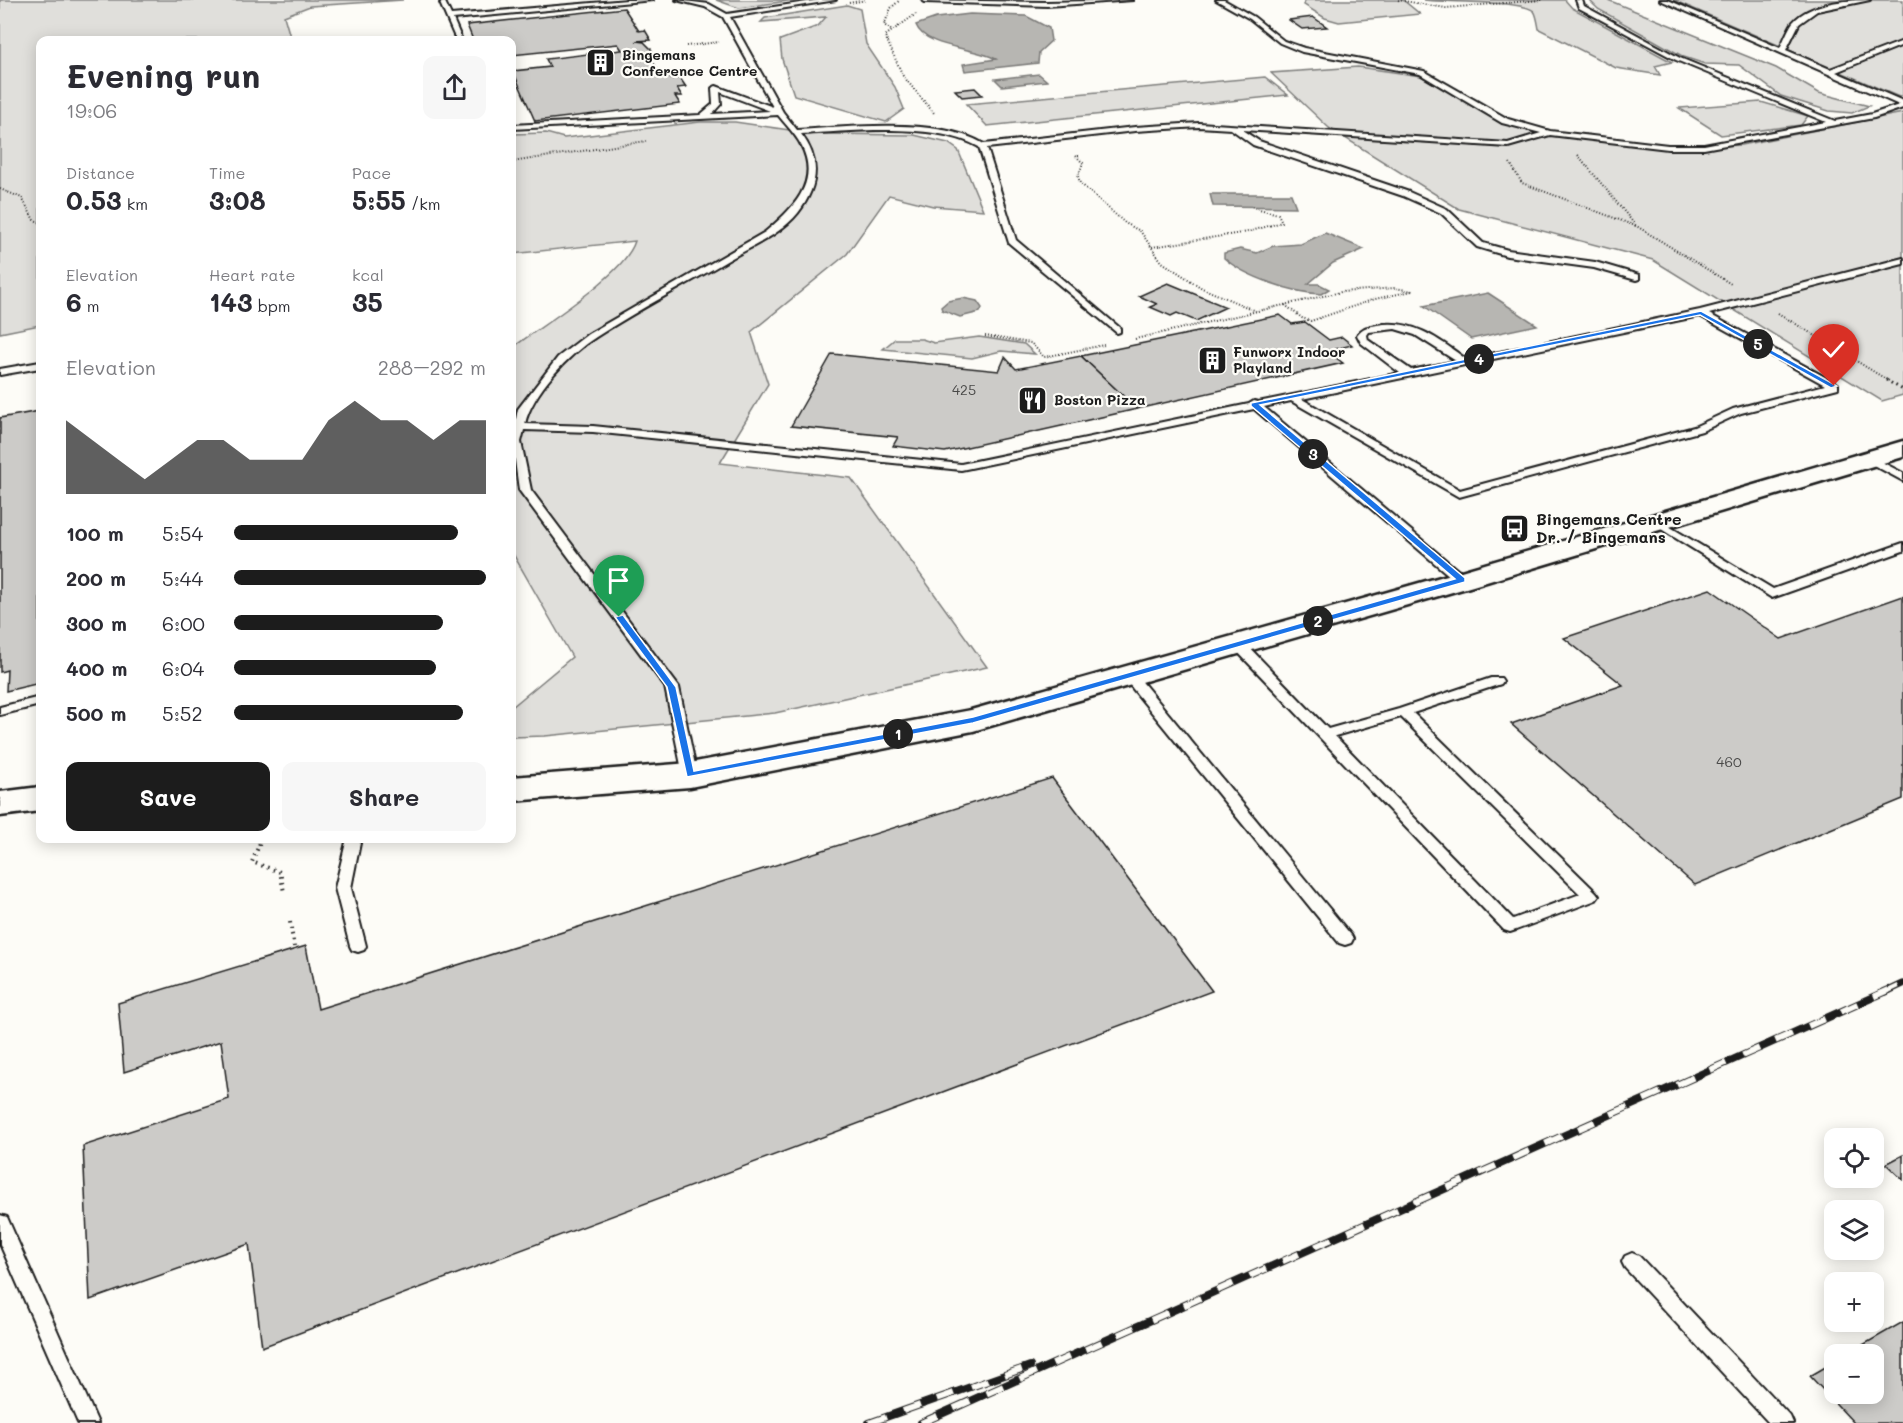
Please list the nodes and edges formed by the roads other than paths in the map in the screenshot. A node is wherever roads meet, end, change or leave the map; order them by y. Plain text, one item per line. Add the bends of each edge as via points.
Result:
1 (650, 0) edge
2 (679, 0) edge
3 (925, 0) edge
4 (1130, 0) edge
5 (1219, 0) edge
6 (1579, 0) edge
7 (1663, 0) edge
8 (1867, 0) edge
9 (836, 2) edge
10 (1045, 2) edge
11 (443, 3) dead end
12 (726, 16) junction
13 (449, 17) junction
14 (457, 36) edge
15 (1903, 43) edge
16 (1782, 51) junction
17 (1829, 72) junction
18 (1903, 105) edge
19 (780, 113) junction
20 (700, 118) junction
21 (1834, 123) junction
22 (1231, 126) junction
23 (516, 127) edge
24 (797, 132) junction
25 (1550, 133) junction
26 (983, 146) junction
27 (1903, 261) edge
28 (1636, 277) dead end
29 (1701, 313) junction
30 (1117, 330) dead end
31 (1464, 363) junction
32 (36, 366) edge
33 (0, 372) edge
34 (1408, 374) junction
35 (1291, 397) junction
36 (1254, 404) junction
37 (519, 427) junction
38 (1903, 449) edge
39 (1870, 459) junction
40 (1903, 478) edge
41 (1657, 522) junction
42 (1903, 547) edge
43 (1462, 580) junction
44 (1238, 644) junction
45 (1129, 675) junction
46 (1496, 681) dead end
47 (36, 702) edge
48 (0, 711) edge
49 (1404, 712) junction
50 (1325, 734) junction
51 (690, 775) junction
52 (516, 789) edge
53 (36, 800) edge
54 (0, 804) edge
55 (353, 843) edge
56 (1345, 939) dead end
57 (358, 946) dead end
58 (0, 1223) edge
59 (1632, 1262) dead end
60 (88, 1423) edge
61 (1783, 1423) edge

1 - 13 lane
2 - 12 lane via 707,5
3 - 10 lane
4 - 10 lane
5 - 25 lane via 1252,18 1282,42 1302,50 1422,72 1505,121
6 - 21 lane via 1581,7 1678,59
7 - 16 lane
8 - 16 lane via 1815,9 1796,23
9 - 12 lane
11 - 13 lane
12 - 19 lane
13 - 14 lane
15 - 17 lane
16 - 17 lane
17 - 18 lane
18 - 21 lane via 1874,116
19 - 20 lane
19 - 20 lane via 716,88 717,104
19 - 24 lane
20 - 23 lane
21 - 25 lane via 1704,147 1668,147
22 - 25 lane via 1508,145
22 - 26 lane via 1135,129
22 - 28 lane via 1256,143 1406,194 1444,211 1480,245 1507,253 1595,265
24 - 26 lane via 859,129 952,134
24 - 37 lane via 812,162 809,186 795,212 768,234 591,336 562,359 523,409
26 - 30 lane via 1012,241
27 - 29 lane
29 - 31 lane
29 - 35 lane via 1834,386 1737,411 1698,429 1459,494
31 - 34 lane
31 - 34 lane via 1418,330 1390,325 1366,330 1362,335 1364,341
32 - 33 lane
34 - 35 lane
35 - 36 lane
36 - 37 lane via 961,467 593,429
36 - 43 lane
37 - 51 lane via 516,442 525,490 672,687
38 - 39 main road
39 - 40 lane
39 - 41 main road
41 - 42 lane via 1772,594
41 - 43 main road
43 - 44 main road
44 - 45 main road
44 - 50 lane
45 - 51 main road via 973,720
45 - 56 lane
46 - 49 lane
47 - 48 lane
49 - 50 lane
49 - 50 lane via 1591,896 1510,926
51 - 52 main road
53 - 54 main road
55 - 57 lane via 343,888
58 - 60 lane
59 - 61 lane

